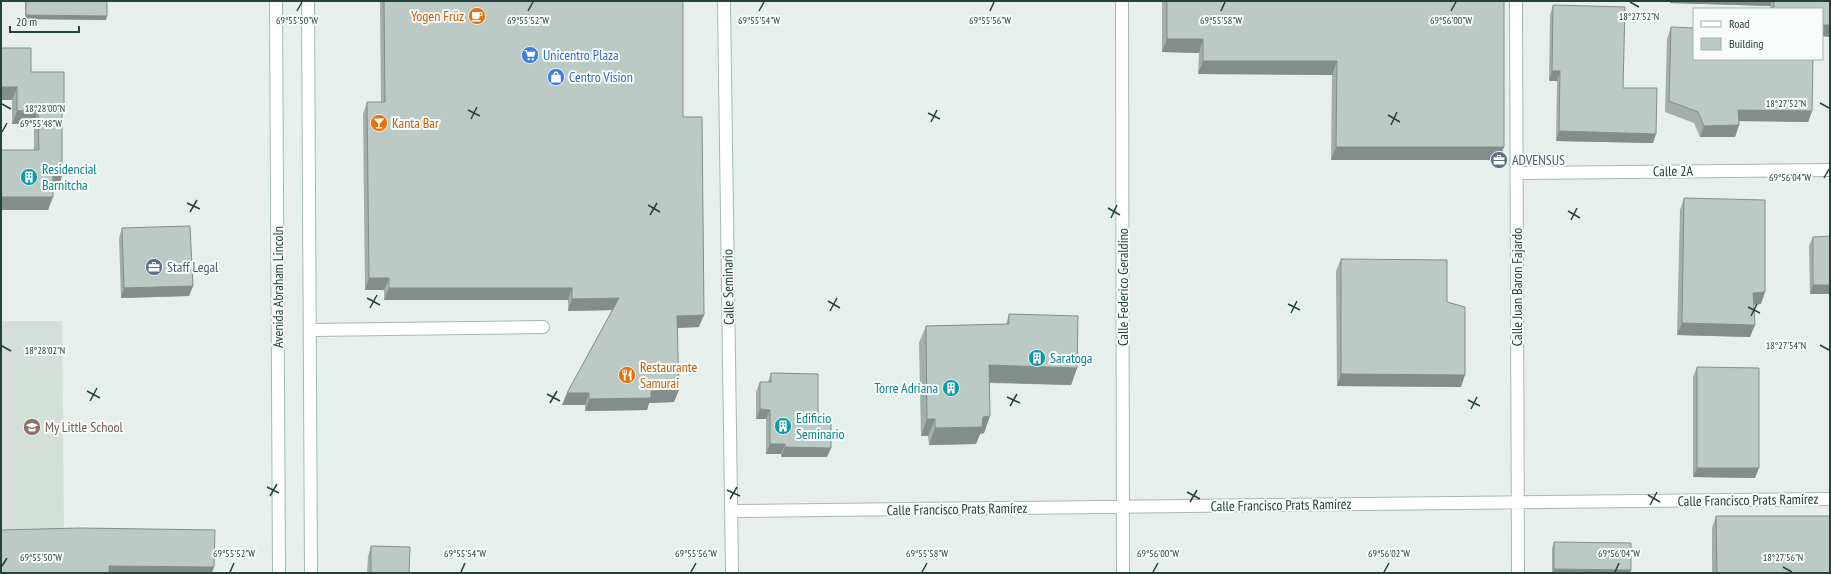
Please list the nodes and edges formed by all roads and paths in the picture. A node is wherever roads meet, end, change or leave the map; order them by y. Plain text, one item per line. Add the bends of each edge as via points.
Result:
1 (276, 1) edge
2 (308, 1) edge
3 (724, 1) edge
4 (1122, 1) edge
5 (1516, 1) edge
6 (1830, 170) edge
7 (1517, 173) junction
8 (543, 327) dead end
9 (310, 330) junction
10 (1830, 500) edge
11 (1518, 503) junction
12 (1123, 507) junction
13 (731, 511) junction
14 (279, 573) edge
15 (311, 573) edge
16 (732, 573) edge
17 (1123, 573) edge
18 (1518, 573) edge

1 - 14 street, Avenida Abraham Lincoln
2 - 9 street
3 - 13 street, Calle Seminario
4 - 12 street, Calle Federico Geraldino
5 - 7 street, Calle Juan Baron Fajardo
6 - 7 street, Calle 2A
7 - 11 street, Calle Juan Baron Fajardo
8 - 9 street
9 - 15 street
10 - 11 street, Calle Francisco Prats Ramírez
11 - 12 street, Calle Francisco Prats Ramírez
11 - 18 street, Calle Juan Baron Fajardo
12 - 13 street, Calle Francisco Prats Ramírez
12 - 17 street, Calle Federico Geraldino
13 - 16 street, Calle Seminario

